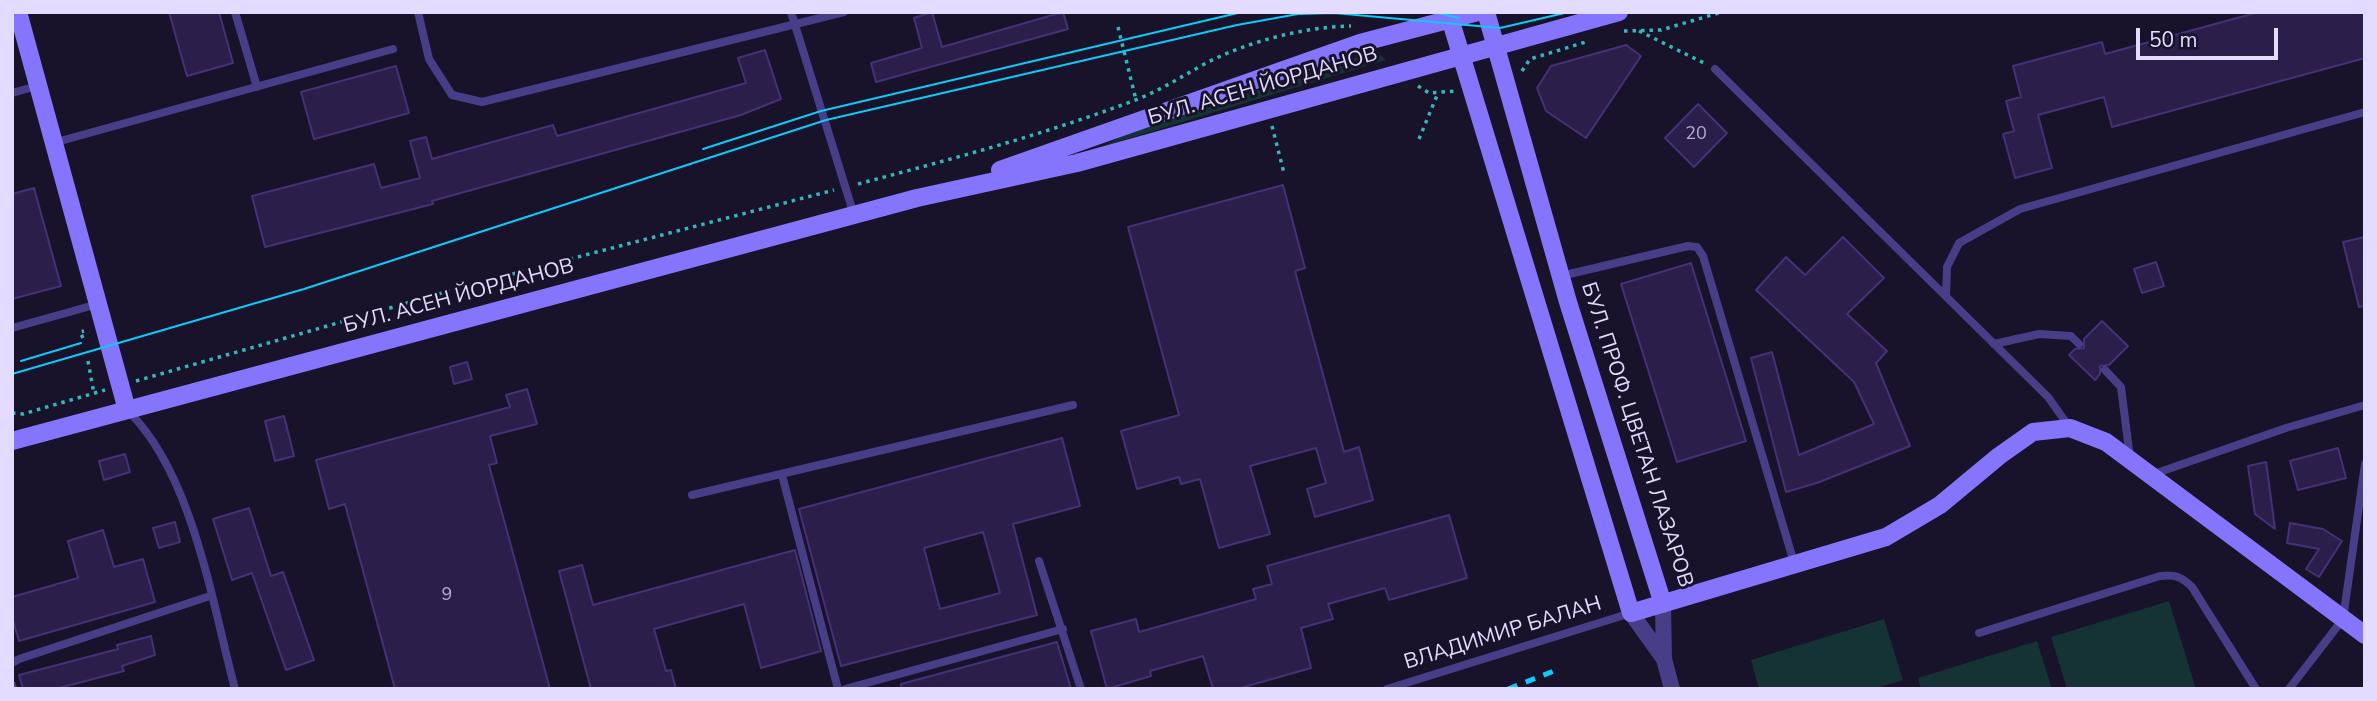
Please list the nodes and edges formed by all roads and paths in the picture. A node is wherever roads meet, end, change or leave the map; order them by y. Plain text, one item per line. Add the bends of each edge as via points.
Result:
1 (19, 12) edge
2 (235, 12) edge
3 (418, 12) edge
4 (791, 12) edge
5 (844, 12) edge
6 (1478, 12) edge
7 (1486, 12) edge
8 (1619, 12) edge
9 (1723, 12) edge
10 (1450, 16) edge
11 (795, 26) junction
12 (1297, 26) dead end
13 (1118, 27) dead end
14 (1362, 28) dead end
15 (1630, 29) junction
16 (1298, 33) junction
17 (1618, 33) dead end
18 (1595, 40) dead end
19 (1495, 46) junction
20 (393, 49) dead end
21 (1462, 55) junction
22 (1715, 69) joint
23 (1515, 75) dead end
24 (1415, 83) dead end
25 (37, 86) junction
26 (257, 87) junction
27 (1457, 91) dead end
28 (12, 93) edge
29 (1438, 93) junction
30 (1136, 100) junction
31 (2365, 112) edge
32 (1272, 126) dead end
33 (1419, 139) dead end
34 (53, 143) junction
35 (1284, 173) dead end
36 (846, 187) junction
37 (917, 198) junction
38 (854, 215) junction
39 (1561, 276) junction
40 (1946, 296) junction
41 (98, 304) junction
42 (12, 328) edge
43 (84, 331) dead end
44 (83, 338) dead end
45 (1994, 344) junction
46 (2079, 344) dead end
47 (88, 361) dead end
48 (2105, 370) dead end
49 (137, 381) dead end
50 (103, 391) dead end
51 (94, 393) junction
52 (96, 399) dead end
53 (1073, 405) dead end
54 (2365, 405) edge
55 (127, 410) junction
56 (12, 413) edge
57 (2070, 428) junction
58 (12, 441) edge
59 (2130, 461) junction
60 (2365, 464) edge
61 (782, 475) junction
62 (2149, 476) junction
63 (692, 495) dead end
64 (1039, 561) dead end
65 (1795, 566) junction
66 (210, 596) junction
67 (1663, 604) junction
68 (1631, 613) junction
69 (2343, 619) junction
70 (1063, 629) junction
71 (1979, 633) dead end
72 (2365, 635) edge
73 (1664, 659) junction
74 (12, 663) edge
75 (235, 689) edge
76 (838, 689) edge
77 (845, 689) edge
78 (1081, 689) edge
79 (1387, 689) edge
80 (1672, 689) edge
81 (2256, 689) edge
82 (2289, 689) edge

1 - 25 street
2 - 26 lane
3 - 11 lane via 429,59 452,95 482,102
4 - 11 lane
5 - 11 lane
6 - 10 street, БУЛ. АСЕН ЙОРДАНОВ
7 - 19 street, БУЛ. ПРОФ. ЦВЕТАН ЛАЗАРОВ
8 - 19 street, БУЛ. АСЕН ЙОРДАНОВ
9 - 15 path via 1661,30
10 - 21 street
10 - 37 street, БУЛ. АСЕН ЙОРДАНОВ via 1360,43
11 - 36 lane
12 - 16 path
13 - 30 path
14 - 16 path
15 - 17 path
15 - 22 path
16 - 30 path via 1212,60
18 - 23 path via 1530,59
19 - 21 street, БУЛ. АСЕН ЙОРДАНОВ
19 - 39 street, БУЛ. ПРОФ. ЦВЕТАН ЛАЗАРОВ
20 - 26 lane
21 - 37 street, БУЛ. АСЕН ЙОРДАНОВ via 1076,163
21 - 68 street
22 - 40 lane
24 - 29 path via 1423,91
25 - 28 lane
25 - 34 street
26 - 34 lane
27 - 29 path
29 - 33 path
30 - 36 path via 1004,144
31 - 40 lane via 2020,209 1959,243 1948,267
32 - 35 path
34 - 41 street
36 - 38 lane
36 - 49 path via 463,287
37 - 38 street, БУЛ. АСЕН ЙОРДАНОВ
38 - 55 street, БУЛ. АСЕН ЙОРДАНОВ
39 - 65 lane via 1697,247
39 - 67 street, БУЛ. ПРОФ. ЦВЕТАН ЛАЗАРОВ
40 - 45 lane
41 - 42 lane
41 - 55 street
43 - 44 path via 80,332
45 - 46 lane via 2039,334 2071,336
45 - 57 lane via 2048,397
47 - 51 path
48 - 59 lane via 2121,387
50 - 51 path
51 - 52 path
51 - 56 path via 23,414
53 - 61 lane
54 - 62 lane
55 - 58 street, БУЛ. АСЕН ЙОРДАНОВ
55 - 66 lane via 146,428 183,496
57 - 59 street, БУЛ. ПРОФ. ЦВЕТАН ЛАЗАРОВ via 2106,442
57 - 65 street, БУЛ. ПРОФ. ЦВЕТАН ЛАЗАРОВ via 2033,432 1940,505 1886,537
59 - 62 street, БУЛ. ПРОФ. ЦВЕТАН ЛАЗАРОВ
60 - 69 lane
61 - 63 lane
61 - 76 lane
62 - 69 street, БУЛ. ПРОФ. ЦВЕТАН ЛАЗАРОВ
64 - 70 lane
65 - 67 street, БУЛ. ПРОФ. ЦВЕТАН ЛАЗАРОВ
66 - 74 lane
66 - 75 lane
67 - 68 street
67 - 73 street
68 - 73 street
68 - 79 lane, ВЛАДИМИР БАЛАН
69 - 72 street, БУЛ. ПРОФ. ЦВЕТАН ЛАЗАРОВ
69 - 82 lane
70 - 77 lane
70 - 78 lane
71 - 81 lane via 2172,575 2192,587
73 - 80 street

